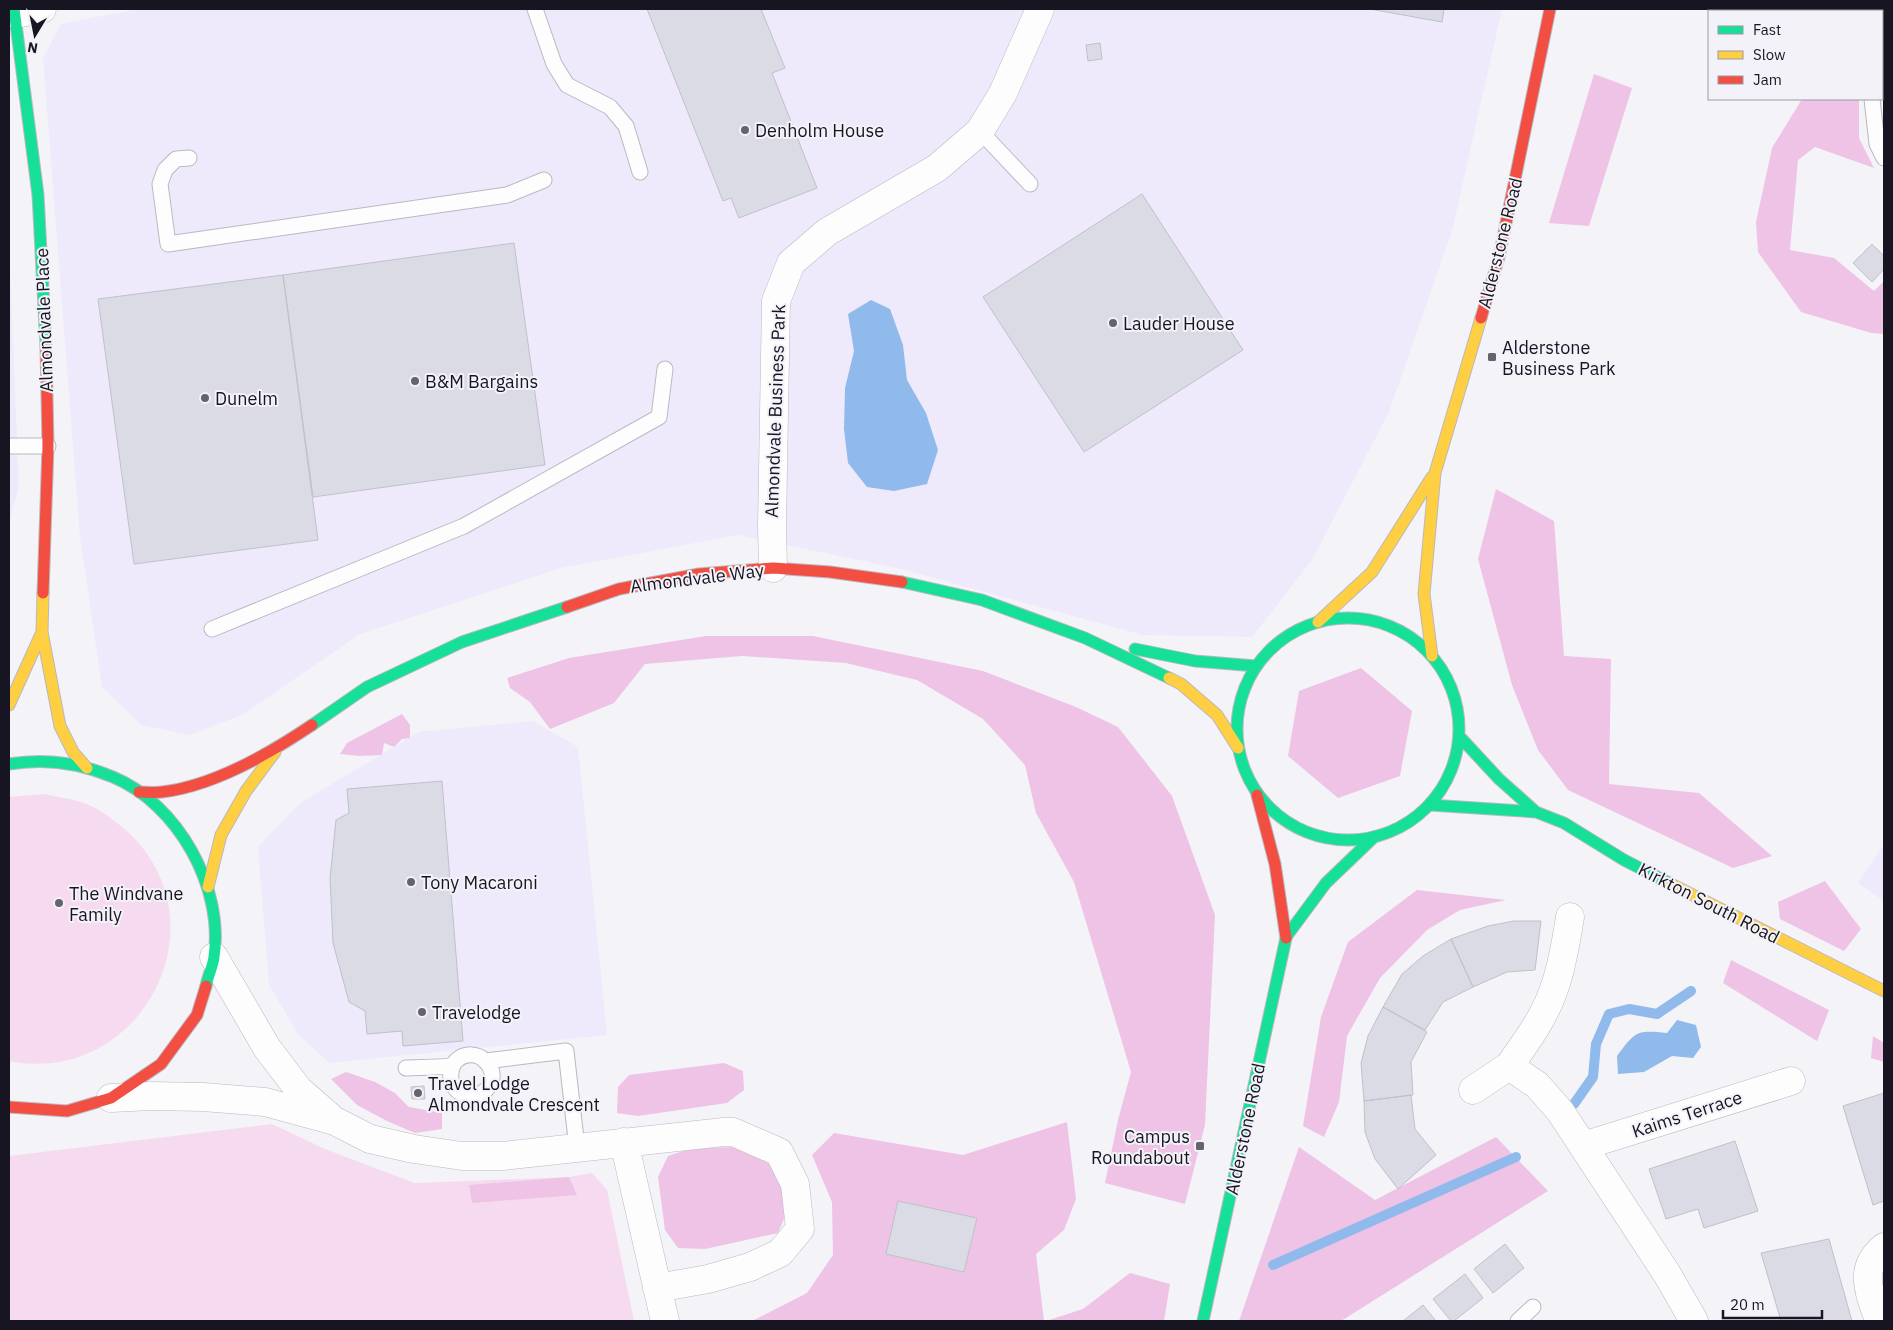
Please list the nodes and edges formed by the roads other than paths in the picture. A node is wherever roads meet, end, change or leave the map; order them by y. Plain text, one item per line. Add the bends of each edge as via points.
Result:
1 (42, 9) edge
2 (535, 9) edge
3 (1040, 9) edge
4 (1550, 9) edge
5 (15, 11) edge
6 (1872, 100) edge
7 (980, 132) junction
8 (189, 158) dead end
9 (1884, 158) edge
10 (640, 172) dead end
11 (544, 180) dead end
12 (1030, 184) dead end
13 (666, 369) dead end
14 (9, 446) edge
15 (48, 446) junction
16 (1435, 473) junction
17 (773, 568) junction
18 (1318, 622) junction
19 (212, 629) dead end
20 (42, 632) junction
21 (1085, 638) junction
22 (1432, 656) junction
23 (1256, 666) junction
24 (9, 705) edge
25 (1460, 737) junction
26 (278, 748) junction
27 (1238, 748) junction
28 (9, 764) edge
29 (87, 768) junction
30 (139, 792) junction
31 (1257, 793) junction
32 (1430, 805) junction
33 (1536, 812) junction
34 (1374, 837) junction
35 (208, 887) junction
36 (1570, 917) dead end
37 (1286, 937) junction
38 (214, 957) junction
39 (1884, 991) edge
40 (486, 1061) junction
41 (453, 1065) junction
42 (1509, 1066) junction
43 (406, 1068) dead end
44 (1791, 1081) dead end
45 (1473, 1090) dead end
46 (110, 1098) junction
47 (9, 1107) edge
48 (335, 1121) junction
49 (624, 1142) junction
50 (1584, 1146) junction
51 (576, 1148) junction
52 (1884, 1247) edge
53 (657, 1288) junction
54 (1533, 1307) dead end
55 (665, 1321) edge
56 (1203, 1321) edge
57 (1518, 1321) edge
58 (1694, 1321) edge
59 (1879, 1321) edge

1 - 5 street
2 - 10 lane via 554,64 568,85 610,107 626,126
3 - 7 street, Almondvale Business Park via 1003,93
4 - 16 street, Alderstone Road via 1500,257
5 - 15 street, Almondvale Place via 38,196 46,316
6 - 9 lane via 1877,144
7 - 12 lane
7 - 17 street, Almondvale Business Park via 937,168 827,232 791,263 776,301
8 - 11 lane via 176,159 164,170 160,184 168,244 507,195
13 - 19 lane via 658,417 464,526
14 - 15 lane
15 - 20 street, Almondvale Place
16 - 18 street, Alderstone Road via 1372,572
16 - 22 street, Alderstone Road via 1424,594
17 - 21 street, Almondvale Way via 899,581 982,600
17 - 26 street, Almondvale Way via 699,574 619,588 462,642 367,687
18 - 22 street via 1349,617 1380,622 1408,636
18 - 23 street via 1294,631
20 - 24 street, Almondvale Place
20 - 29 street, Almondvale Place via 60,726 73,752
21 - 23 street, Almondvale Way via 1184,660 1222,666
21 - 27 street, Almondvale Way via 1181,684 1217,715
22 - 25 street via 1448,680 1458,708
23 - 27 street via 1243,691 1236,719
25 - 32 street via 1450,774
25 - 33 street, Kirkton South Road via 1499,779
26 - 30 street, Almondvale Way via 230,772 192,786 162,792
26 - 35 street, Almondvale Way via 246,791 221,834
27 - 31 street via 1245,772
28 - 29 street via 55,761
29 - 30 street via 114,777
30 - 35 street via 169,818 188,844
31 - 34 street via 1280,817 1308,834 1341,840
31 - 37 street, Alderstone Road via 1275,864
32 - 33 street, Kirkton South Road
32 - 34 street via 1404,825
33 - 39 street, Kirkton South Road via 1564,823 1624,860
34 - 37 street, Alderstone Road via 1326,883
35 - 38 street via 215,922
36 - 42 street via 1555,988 1533,1032
37 - 56 street, Alderstone Road
38 - 46 street via 197,1015 161,1064
38 - 48 street via 267,1048 299,1090
40 - 41 lane via 469,1055
40 - 41 lane via 492,1073 489,1086 473,1096 466,1096 455,1089 450,1077
40 - 51 lane via 566,1051
41 - 43 lane
42 - 45 street
42 - 50 street via 1537,1086 1560,1111
44 - 50 street, Kaims Terrace
46 - 47 street via 67,1111
46 - 48 street via 204,1097 265,1102
48 - 51 street via 370,1139 462,1156 503,1156
49 - 51 street
49 - 53 street
49 - 53 street via 733,1132 778,1152 795,1184 800,1229 780,1253 750,1267 708,1279
50 - 58 street
52 - 59 street via 1868,1266 1868,1283
53 - 55 street
54 - 57 lane

